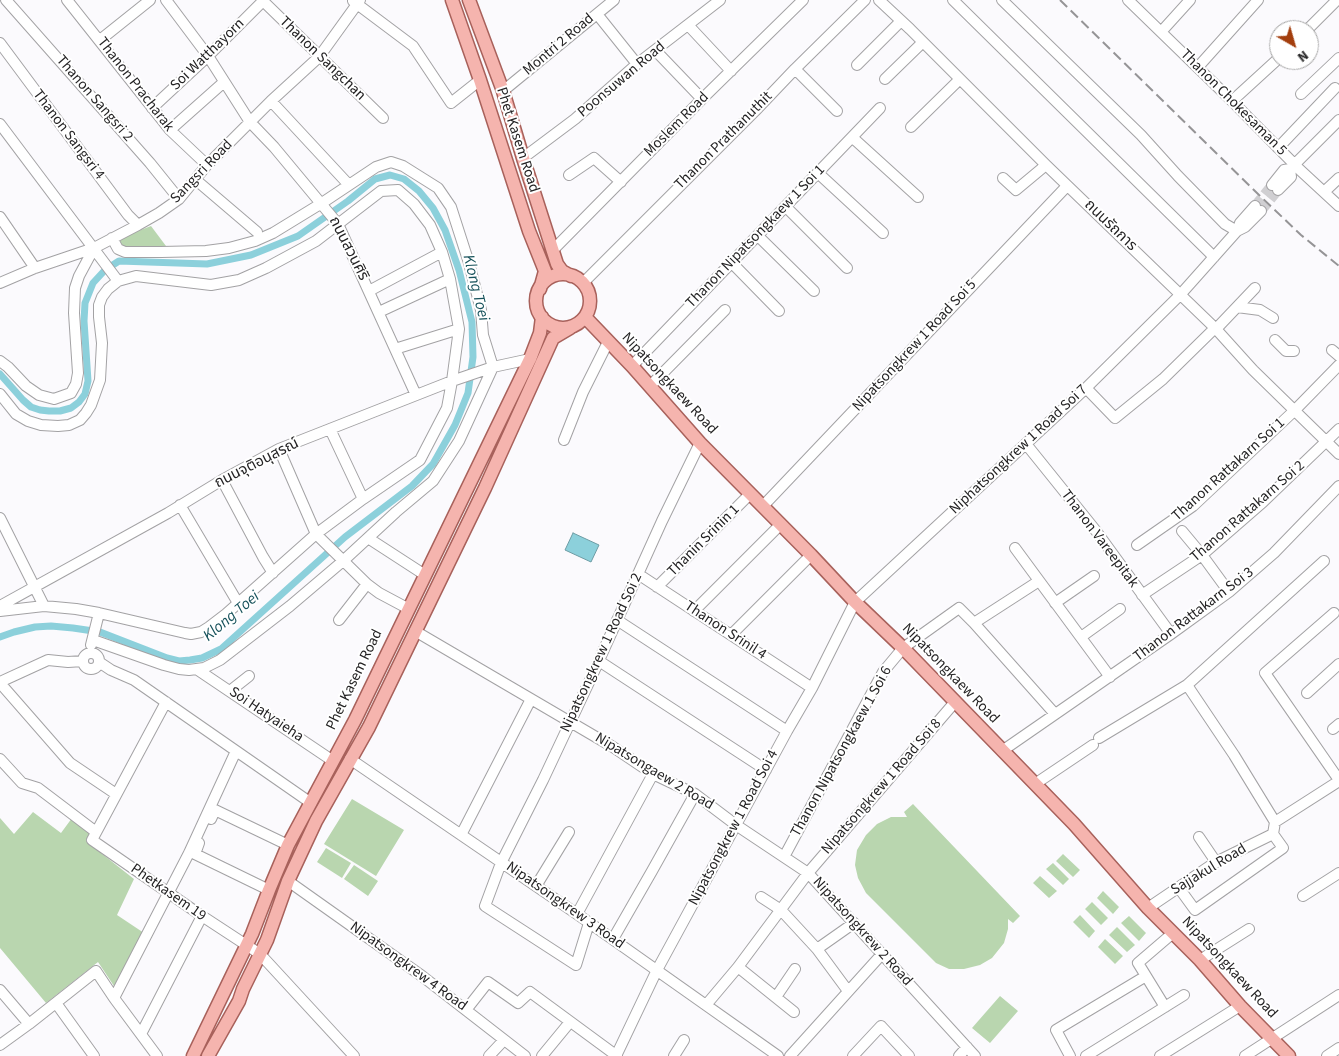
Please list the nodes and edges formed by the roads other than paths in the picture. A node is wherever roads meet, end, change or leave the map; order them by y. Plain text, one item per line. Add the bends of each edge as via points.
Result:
1 (6, 0) edge
2 (68, 0) edge
3 (150, 0) edge
4 (166, 0) edge
5 (452, 0) edge
6 (469, 0) edge
7 (614, 0) edge
8 (720, 0) edge
9 (803, 0) edge
10 (865, 0) edge
11 (879, 0) edge
12 (953, 0) edge
13 (1002, 0) edge
14 (1190, 0) edge
15 (1258, 0) edge
16 (1337, 0) edge
17 (262, 1) edge
18 (356, 1) edge
19 (1130, 1) edge
20 (597, 14) junction
21 (1317, 20) edge
22 (901, 21) junction
23 (688, 25) junction
24 (1161, 32) junction
25 (100, 40) junction
26 (923, 42) junction
27 (0, 43) edge
28 (655, 50) junction
29 (208, 56) junction
30 (319, 57) junction
31 (1339, 58) edge
32 (637, 64) junction
33 (857, 65) dead end
34 (1198, 68) junction
35 (1269, 68) edge
36 (795, 69) junction
37 (731, 71) junction
38 (885, 79) dead end
39 (960, 79) junction
40 (480, 80) junction
41 (224, 82) junction
42 (1336, 88) dead end
43 (503, 91) junction
44 (1301, 94) dead end
45 (702, 99) junction
46 (271, 101) junction
47 (1232, 101) junction
48 (152, 108) junction
49 (880, 108) dead end
50 (837, 111) dead end
51 (383, 118) dead end
52 (1339, 120) edge
53 (250, 122) junction
54 (0, 124) edge
55 (911, 127) dead end
56 (170, 130) junction
57 (853, 138) junction
58 (1278, 148) junction
59 (523, 158) junction
60 (1046, 165) junction
61 (207, 166) junction
62 (1292, 167) junction
63 (818, 173) junction
64 (569, 175) dead end
65 (1003, 178) dead end
66 (1339, 178) edge
67 (196, 180) junction
68 (621, 182) junction
69 (349, 185) junction
70 (1067, 186) junction
71 (1275, 188) tunnel mouth
72 (1324, 192) junction
73 (918, 197) dead end
74 (178, 199) junction
75 (322, 204) junction
76 (1339, 206) edge
77 (786, 207) junction
78 (1258, 208) tunnel mouth
79 (0, 217) edge
80 (337, 223) junction
81 (138, 225) junction
82 (1237, 231) junction
83 (257, 232) dead end
84 (884, 233) dead end
85 (758, 236) junction
86 (112, 238) junction
87 (94, 248) junction
88 (553, 250) junction
89 (442, 252) junction
90 (1214, 257) junction
91 (731, 262) junction
92 (35, 268) junction
93 (847, 268) dead end
94 (571, 276) junction
95 (116, 278) junction
96 (450, 280) junction
97 (0, 283) edge
98 (583, 283) junction
99 (1255, 288) dead end
100 (540, 289) junction
101 (814, 291) dead end
102 (369, 292) junction
103 (1180, 295) junction
104 (1237, 307) junction
105 (725, 310) dead end
106 (779, 311) dead end
107 (378, 312) junction
108 (585, 317) junction
109 (542, 318) junction
110 (1273, 318) dead end
111 (570, 328) junction
112 (459, 329) junction
113 (1215, 329) junction
114 (1275, 340) dead end
115 (608, 342) junction
116 (395, 349) junction
117 (1294, 351) dead end
118 (530, 359) junction
119 (0, 361) edge
120 (632, 366) junction
121 (1339, 366) edge
122 (493, 367) junction
123 (452, 381) junction
124 (650, 386) junction
125 (1086, 388) junction
126 (0, 394) edge
127 (416, 395) junction
128 (1295, 410) junction
129 (330, 429) junction
130 (1339, 429) edge
131 (564, 440) dead end
132 (1326, 441) junction
133 (700, 443) junction
134 (1026, 444) junction
135 (279, 449) junction
136 (1339, 454) edge
137 (222, 480) junction
138 (471, 481) junction
139 (1339, 486) edge
140 (485, 488) junction
141 (750, 494) junction
142 (363, 499) junction
143 (180, 505) junction
144 (763, 506) junction
145 (0, 518) edge
146 (780, 524) junction
147 (1182, 530) dead end
148 (316, 534) junction
149 (368, 538) junction
150 (1138, 545) dead end
151 (1014, 548) dead end
152 (811, 555) junction
153 (1202, 555) junction
154 (343, 561) junction
155 (1324, 561) dead end
156 (273, 572) junction
157 (638, 574) junction
158 (425, 575) junction
159 (1094, 576) dead end
160 (1039, 581) junction
161 (367, 584) junction
162 (35, 586) junction
163 (657, 587) junction
164 (1229, 592) junction
165 (1142, 594) junction
166 (855, 602) junction
167 (238, 603) junction
168 (1055, 603) junction
169 (0, 606) edge
170 (44, 606) junction
171 (409, 609) junction
172 (1120, 609) dead end
173 (0, 611) edge
174 (694, 611) junction
175 (1334, 613) dead end
176 (98, 615) junction
177 (339, 620) dead end
178 (618, 620) junction
179 (974, 623) junction
180 (415, 631) junction
181 (1171, 634) junction
182 (731, 635) junction
183 (1081, 637) junction
184 (92, 640) junction
185 (903, 648) junction
186 (91, 661) junction
187 (599, 661) junction
188 (1339, 664) edge
189 (198, 670) junction
190 (248, 676) dead end
191 (1110, 677) junction
192 (0, 683) edge
193 (1187, 685) junction
194 (812, 688) junction
195 (230, 691) junction
196 (1308, 693) dead end
197 (531, 698) junction
198 (166, 702) junction
199 (955, 702) junction
200 (1055, 714) junction
201 (355, 720) junction
202 (570, 723) junction
203 (369, 727) junction
204 (787, 731) junction
205 (236, 751) junction
206 (1002, 751) junction
207 (0, 759) edge
208 (350, 759) junction
209 (333, 761) junction
210 (766, 770) junction
211 (653, 774) junction
212 (1339, 781) edge
213 (1035, 784) junction
214 (116, 794) junction
215 (694, 794) junction
216 (311, 803) junction
217 (1276, 822) junction
218 (736, 825) junction
219 (569, 832) dead end
220 (1273, 834) junction
221 (461, 835) junction
222 (94, 836) junction
223 (1199, 838) dead end
224 (288, 845) junction
225 (784, 857) junction
226 (1216, 862) junction
227 (501, 863) junction
228 (808, 873) junction
229 (1339, 874) edge
230 (288, 881) junction
231 (536, 886) junction
232 (1179, 888) junction
233 (269, 890) junction
234 (167, 893) junction
235 (1303, 896) dead end
236 (760, 897) dead end
237 (1148, 908) junction
238 (781, 910) junction
239 (577, 914) junction
240 (202, 916) junction
241 (589, 923) junction
242 (854, 923) junction
243 (1249, 929) dead end
244 (1174, 933) junction
245 (613, 940) junction
246 (246, 946) junction
247 (817, 949) junction
248 (260, 954) junction
249 (882, 954) junction
250 (1200, 960) junction
251 (738, 967) junction
252 (795, 969) dead end
253 (657, 970) junction
254 (1146, 976) junction
255 (0, 990) edge
256 (848, 991) junction
257 (1184, 995) dead end
258 (1339, 995) edge
259 (776, 997) junction
260 (114, 998) junction
261 (56, 1003) junction
262 (706, 1005) junction
263 (1240, 1006) junction
264 (1165, 1007) junction
265 (466, 1010) junction
266 (794, 1012) dead end
267 (570, 1022) junction
268 (30, 1024) junction
269 (141, 1034) junction
270 (1272, 1039) junction
271 (504, 1040) junction
272 (684, 1040) dead end
273 (0, 1046) edge
274 (967, 1047) junction
275 (1339, 1048) edge
276 (94, 1056) edge
277 (157, 1056) edge
278 (193, 1056) edge
279 (208, 1056) edge
280 (354, 1056) edge
281 (489, 1056) edge
282 (525, 1056) edge
283 (542, 1056) edge
284 (616, 1056) edge
285 (674, 1056) edge
286 (778, 1056) edge
287 (790, 1056) edge
288 (853, 1056) edge
289 (909, 1056) edge
290 (959, 1056) edge
291 (975, 1056) edge
292 (1070, 1056) edge
293 (1086, 1056) edge
294 (1160, 1056) edge
295 (1246, 1056) edge
296 (1289, 1056) edge
297 (1328, 1056) edge

1 - 74 street, Thanon Sangsri 2
2 - 25 street, Thanon Pracharak
3 - 25 street
4 - 29 street, ถนนสวนศิริ
5 - 40 main road, Phet Kasem Road
6 - 43 main road, Phet Kasem Road
7 - 20 street, Montri 2 Road
8 - 23 street, Poonsuwan Road
9 - 37 street, Moslem Road
10 - 36 street, Thanon Prathanuthit
11 - 22 street, ถนนรัถการ
12 - 90 street
13 - 82 street via 1141,135 1225,224
14 - 24 street
15 - 34 street
16 - 21 street
17 - 29 street, Soi Watthayorn
17 - 30 street, Thanon Sangchan
18 - 30 street, Sangsri Road
18 - 40 street via 413,46 451,103
19 - 24 street, Thanon Chokesaman 5
20 - 32 street
20 - 43 street, Montri 2 Road
22 - 26 street, ถนนรัถการ
22 - 33 street
23 - 28 street, Poonsuwan Road
23 - 37 street
24 - 34 street, Thanon Chokesaman 5
25 - 48 street, Thanon Pracharak
26 - 38 street
26 - 39 street, ถนนรัถการ
27 - 81 street, Thanon Sangsri 4
28 - 32 street, Poonsuwan Road
28 - 45 street
29 - 41 street, ถนนสวนศิริ
29 - 48 street, Soi Watthayorn
30 - 46 street, Sangsri Road
30 - 51 street, Thanon Sangchan
31 - 44 street
32 - 59 street, Poonsuwan Road via 575,120
34 - 47 street, Thanon Chokesaman 5
35 - 47 street
36 - 50 street
36 - 98 street, Thanon Prathanuthit
37 - 45 street, Moslem Road
39 - 55 street
39 - 60 street, ถนนรัถการ
40 - 100 main road, Phet Kasem Road via 528,230 545,271
41 - 53 street, ถนนสวนศิริ
41 - 56 street
42 - 58 street
43 - 59 main road, Phet Kasem Road
45 - 68 street, Moslem Road
46 - 53 street, Sangsri Road
46 - 69 street
47 - 58 street, Thanon Chokesaman 5
48 - 56 street, Thanon Pracharak
49 - 57 street, Thanon Nipatsongkaew 1 Soi 1
52 - 62 street
53 - 61 street, Sangsri Road
53 - 75 street, ถนนสวนศิริ
54 - 87 street
56 - 61 street, Thanon Pracharak
57 - 63 street, Thanon Nipatsongkaew 1 Soi 1
57 - 73 street
58 - 62 street, Thanon Chokesaman 5
59 - 88 main road, Phet Kasem Road
60 - 65 street via 1016,190
60 - 70 street, ถนนรัถการ
61 - 67 street, Sangsri Road
62 - 71 street via 1290,177
62 - 72 street, Thanon Chokesaman 5
63 - 77 street, Thanon Nipatsongkaew 1 Soi 1
63 - 84 street
64 - 68 street via 594,158
66 - 72 street
67 - 74 street, Sangsri Road
67 - 83 street
68 - 88 street, Moslem Road
69 - 75 street
69 - 122 street via 376,167 391,162 438,188 451,207 469,263 483,336
70 - 103 street, ถนนรัถการ
70 - 144 street, Nipatsongkrew 1 Road Soi 5
72 - 76 street, Thanon Chokesaman 5
74 - 81 street, Sangsri Road
75 - 80 street, ถนนสวนศิริ
75 - 86 street via 273,233 229,248 125,252 118,249
77 - 85 street, Thanon Nipatsongkaew 1 Soi 1
77 - 93 street
78 - 82 street, Niphatsongkrew 1 Road Soi 7 via 1240,223
79 - 92 street
80 - 89 street via 381,192 398,190 430,225
80 - 95 street via 316,241 239,280 211,284 136,276
80 - 102 street, ถนนสวนศิริ
81 - 86 street, Sangsri Road
82 - 90 street, Niphatsongkrew 1 Road Soi 7
85 - 91 street, Thanon Nipatsongkaew 1 Soi 1
85 - 101 street
86 - 87 street, Sangsri Road
87 - 92 street, Sangsri Road
87 - 95 street
87 - 119 street via 75,288 78,373 71,393 54,399 39,395
88 - 94 main road, Phet Kasem Road via 557,264
89 - 96 street
89 - 102 street
90 - 103 street, Niphatsongkrew 1 Road Soi 7
91 - 106 street
91 - 120 street, Thanon Nipatsongkaew 1 Soi 1
92 - 97 street, Sangsri Road
94 - 98 main road
94 - 100 main road via 553,277
95 - 126 street via 99,305 100,380 91,405 80,420 58,426 28,421 16,414
96 - 107 street
96 - 112 street
98 - 108 main road via 590,298
99 - 104 street
100 - 109 main road via 537,304
102 - 107 street, ถนนสวนศิริ
103 - 113 street, ถนนรัถการ
103 - 125 street, Niphatsongkrew 1 Road Soi 7
104 - 110 street via 1260,310
104 - 113 street
105 - 124 street
107 - 116 street, ถนนสวนศิริ
108 - 111 main road
108 - 115 main road, Nipatsongkaew Road
109 - 111 main road via 554,327
109 - 118 main road, Phet Kasem Road via 540,334
111 - 140 main road, Phet Kasem Road via 553,338
112 - 116 street
112 - 123 street
113 - 125 street via 1117,417
113 - 128 street, ถนนรัถการ
114 - 117 street via 1286,350
115 - 120 main road, Nipatsongkaew Road
115 - 131 street
116 - 127 street, ถนนสวนศิริ
118 - 122 street, ถนนจุติอนุสรณ์
118 - 138 main road, Phet Kasem Road
120 - 124 main road, Nipatsongkaew Road
121 - 128 street, Thanon Rattakarn Soi 1
122 - 123 street, ถนนจุติอนุสรณ์
122 - 149 street via 459,441 433,481
123 - 127 street, ถนนจุติอนุสรณ์
123 - 142 street via 447,408 420,460
124 - 133 main road, Nipatsongkaew Road
125 - 134 street, Niphatsongkrew 1 Road Soi 7
127 - 129 street, ถนนจุติอนุสรณ์
128 - 132 street, ถนนรัถการ
128 - 150 street, Thanon Rattakarn Soi 1 via 1193,506
129 - 135 street, ถนนจุติอนุสรณ์
129 - 142 street
130 - 132 street, Thanon Rattakarn Soi 2
132 - 136 street, ถนนรัถการ
132 - 153 street, Thanon Rattakarn Soi 2
133 - 141 main road, Nipatsongkaew Road
133 - 157 street, Nipatsongkrew 1 Road Soi 2
134 - 165 street, Thanon Vareepitak
134 - 166 street, Niphatsongkrew 1 Road Soi 7
135 - 137 street, ถนนจุติอนุสรณ์
135 - 148 street
137 - 143 street, ถนนจุติอนุสรณ์
137 - 156 street
138 - 140 main road
138 - 158 main road, Phet Kasem Road
139 - 164 street, Thanon Rattakarn Soi 3 via 1274,553
140 - 180 main road, Phet Kasem Road
141 - 144 main road, Nipatsongkaew Road
141 - 163 street, Thanin Srinin 1
142 - 148 street
143 - 162 street, ถนนจุติอนุสรณ์
143 - 167 street
144 - 146 main road, Nipatsongkaew Road
145 - 162 street
146 - 152 main road, Nipatsongkaew Road
146 - 174 street
147 - 153 street
148 - 154 street
148 - 156 street
149 - 154 street
149 - 158 street
151 - 160 street
152 - 166 main road, Nipatsongkaew Road
152 - 182 street
153 - 164 street
153 - 165 street, Thanon Rattakarn Soi 2
154 - 161 street
154 - 189 street via 220,660
155 - 193 street
156 - 167 street
157 - 163 street, Thanon Srinil 4
157 - 178 street, Nipatsongkrew 1 Road Soi 2
158 - 171 main road, Phet Kasem Road
159 - 168 street
160 - 168 street
160 - 179 street
161 - 171 street
161 - 177 street
162 - 169 street, ถนนจุติอนุสรณ์
162 - 170 street
163 - 174 street, Thanon Srinil 4
164 - 181 street, Thanon Rattakarn Soi 3
165 - 181 street, Thanon Vareepitak
166 - 185 main road, Nipatsongkaew Road
166 - 194 street, Nipatsongkrew 1 Road Soi 4
167 - 176 street via 209,627 191,634
168 - 183 street
170 - 173 street
170 - 176 street
171 - 201 main road, Phet Kasem Road
172 - 183 street
174 - 182 street, Thanon Srinil 4
175 - 212 street via 1266,673
176 - 184 street
178 - 187 street, Nipatsongkrew 1 Road Soi 2
178 - 204 street
179 - 185 street, Thanon Nipatsongkaew 1 Soi 6 via 959,608
179 - 200 street
180 - 197 street, Nipatsongaew 2 Road
180 - 203 main road, Phet Kasem Road
181 - 191 street, Thanon Rattakarn Soi 3
182 - 194 street, Thanon Srinil 4
183 - 191 street
184 - 186 street
184 - 189 street via 164,666
185 - 199 main road, Nipatsongkaew Road
185 - 225 street, Thanon Nipatsongkaew 1 Soi 6 via 883,672
186 - 192 street via 48,660
186 - 198 street via 134,680
187 - 202 street, Nipatsongkrew 1 Road Soi 2
187 - 210 street
188 - 196 street
189 - 195 street, Soi Hatyaieha
190 - 195 street
191 - 200 street, Thanon Rattakarn Soi 3
192 - 214 street via 70,762
193 - 213 street via 1096,741
193 - 217 street
194 - 204 street, Nipatsongkrew 1 Road Soi 4
195 - 209 street, Soi Hatyaieha
197 - 202 street, Nipatsongaew 2 Road
197 - 221 street
198 - 205 street
198 - 214 street
199 - 206 main road, Nipatsongkaew Road
199 - 228 street, Nipatsongkrew 1 Road Soi 8
200 - 206 street, Thanon Rattakarn Soi 3
201 - 203 main road
201 - 209 main road, Phet Kasem Road
202 - 211 street, Nipatsongaew 2 Road
202 - 227 street, Nipatsongkrew 1 Road Soi 2
203 - 208 main road, Phet Kasem Road
204 - 210 street, Nipatsongkrew 1 Road Soi 4
205 - 216 street
205 - 234 street
206 - 213 main road, Nipatsongkaew Road
207 - 222 street, Phetkasem 19 via 22,783 38,788
208 - 221 street, Nipatsongkrew 3 Road
208 - 230 main road, Phet Kasem Road
209 - 216 main road, Phet Kasem Road
210 - 218 street, Nipatsongkrew 1 Road Soi 4
211 - 215 street, Nipatsongaew 2 Road
211 - 239 street
212 - 217 street
213 - 237 main road, Nipatsongkaew Road
214 - 222 street
215 - 218 street, Nipatsongaew 2 Road
215 - 245 street
216 - 224 main road, Phet Kasem Road
217 - 220 street
218 - 225 street, Nipatsongkrew 2 Road
218 - 253 street, Nipatsongkrew 1 Road Soi 4
219 - 231 street
220 - 226 street, Sajjakul Road
220 - 232 street via 1283,848 1195,910
221 - 227 street, Nipatsongkrew 3 Road
222 - 234 street, Phetkasem 19
223 - 226 street
224 - 233 main road, Phet Kasem Road
224 - 233 street via 215,810 194,854
225 - 228 street, Nipatsongkrew 2 Road
226 - 232 street, Sajjakul Road
227 - 231 street, Nipatsongkrew 3 Road
227 - 241 street, Nipatsongkrew 1 Road Soi 2 via 484,906 576,965
228 - 238 street, Nipatsongkrew 1 Road Soi 8
228 - 242 street, Nipatsongkrew 2 Road
229 - 235 street
230 - 248 main road, Phet Kasem Road
230 - 265 street, Nipatsongkrew 4 Road
231 - 239 street, Nipatsongkrew 3 Road
232 - 237 street, Sajjakul Road
233 - 246 main road, Phet Kasem Road
234 - 240 street, Phetkasem 19
234 - 260 street
236 - 238 street
237 - 244 main road, Nipatsongkaew Road
238 - 247 street
238 - 251 street, Nipatsongkrew 1 Road Soi 8
239 - 241 street, Nipatsongkrew 3 Road
240 - 246 street, Phetkasem 19
240 - 269 street
241 - 245 street, Nipatsongkrew 3 Road
242 - 247 street
242 - 249 street, Nipatsongkrew 2 Road
243 - 250 street
244 - 250 main road, Nipatsongkaew Road
244 - 254 street via 1138,963
245 - 253 street, Nipatsongkrew 3 Road
246 - 248 street, Phetkasem 19
246 - 278 main road, Phet Kasem Road
247 - 256 street
248 - 279 main road, Phet Kasem Road via 240,1001
248 - 280 street, Phetkasem 19
249 - 256 street
249 - 274 street, Nipatsongkrew 2 Road
250 - 263 main road, Nipatsongkaew Road
251 - 259 street
251 - 262 street, Nipatsongkrew 1 Road Soi 8
252 - 259 street
253 - 262 street, Nipatsongkrew 3 Road
253 - 284 street, Nipatsongkrew 1 Road Soi 4
254 - 264 street
254 - 292 street via 1056,1030
255 - 268 street
256 - 287 street
257 - 264 street
258 - 270 street
259 - 266 street
260 - 261 street via 96,971
260 - 269 street
261 - 268 street
261 - 276 street
262 - 286 street, Nipatsongkrew 3 Road
263 - 270 main road, Nipatsongkaew Road
263 - 294 street
264 - 293 street
265 - 267 street via 488,982 518,1003 530,992
265 - 271 street, Nipatsongkrew 4 Road
267 - 283 street
267 - 284 street
268 - 273 street
269 - 277 street
270 - 295 street
270 - 296 main road, Nipatsongkaew Road
271 - 281 street
271 - 282 street, Nipatsongkrew 4 Road
272 - 285 street
274 - 290 street
274 - 291 street, Nipatsongkrew 2 Road
275 - 297 street
288 - 289 street via 881,1026

